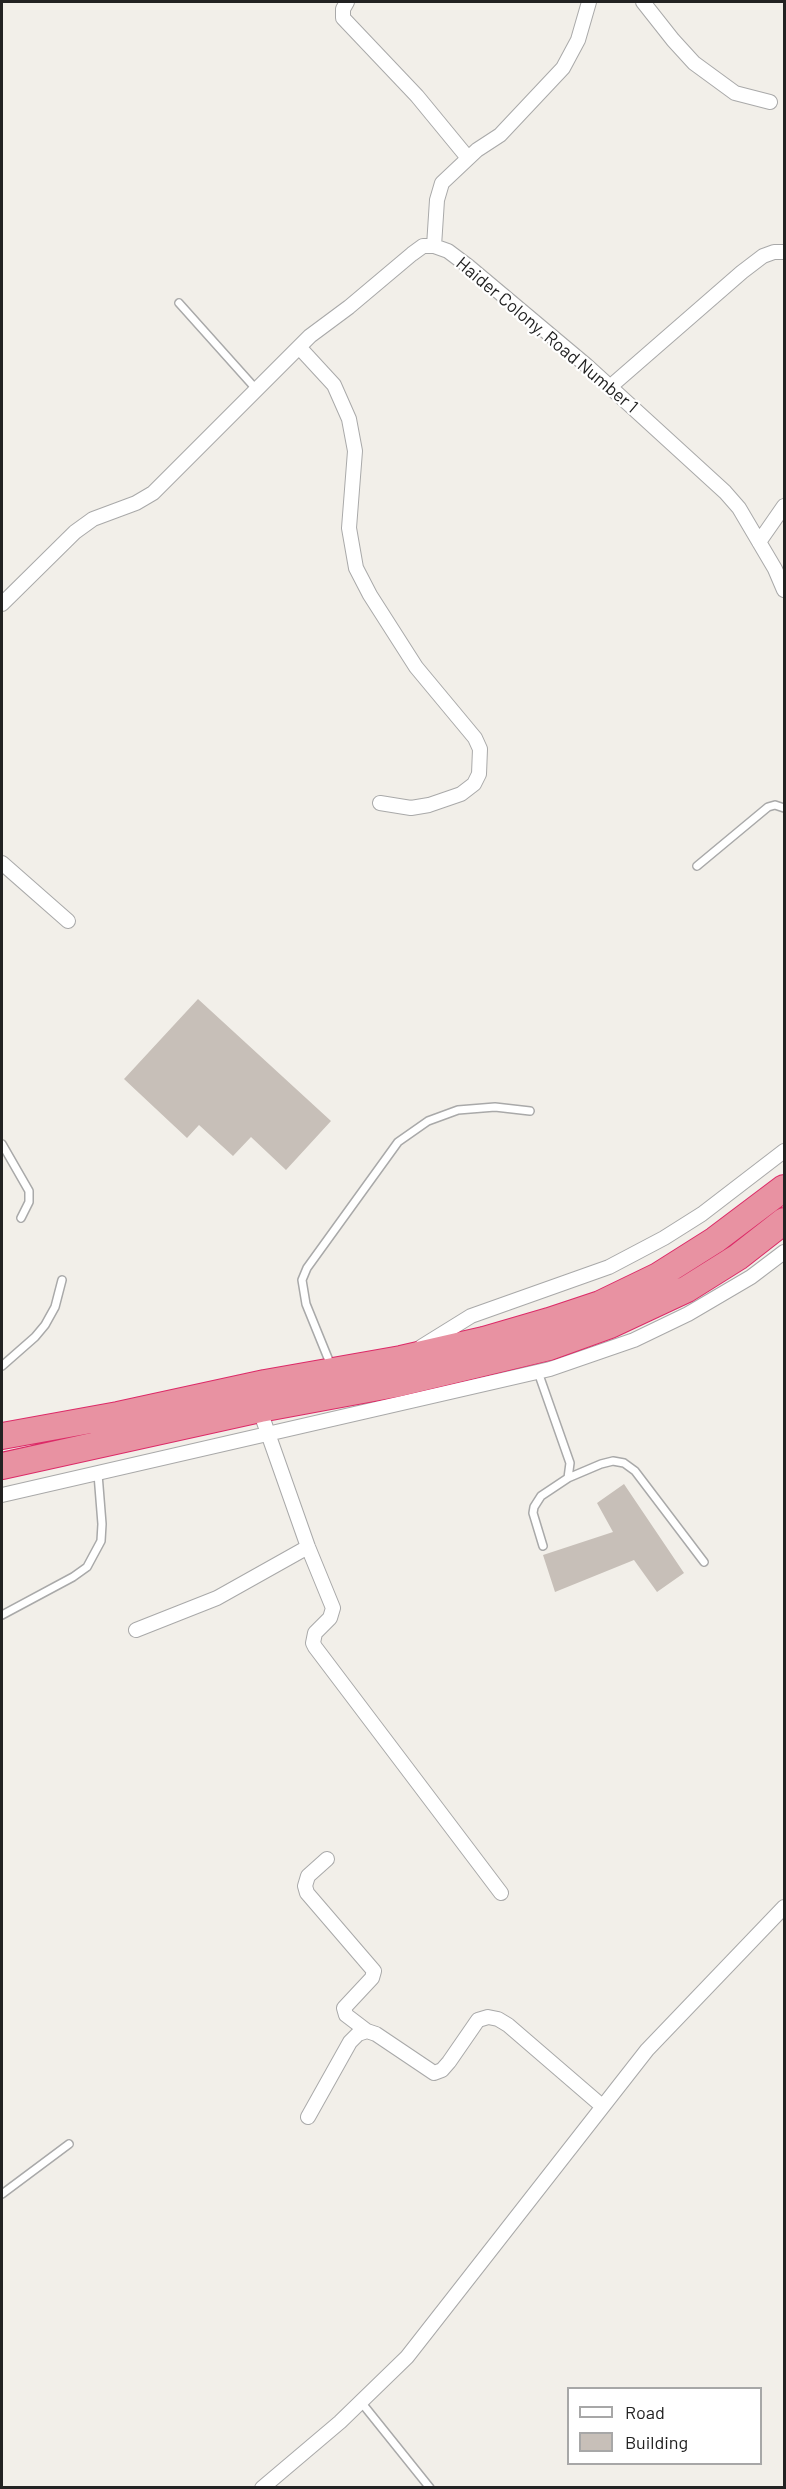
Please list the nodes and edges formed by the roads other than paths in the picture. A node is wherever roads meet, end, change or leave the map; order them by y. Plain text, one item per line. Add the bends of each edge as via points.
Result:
1 (347, 2) edge
2 (589, 2) edge
3 (643, 2) edge
4 (770, 102) dead end
5 (468, 158) junction
6 (434, 246) junction
7 (784, 252) edge
8 (179, 303) dead end
9 (299, 348) junction
10 (611, 386) junction
11 (256, 389) junction
12 (784, 506) edge
13 (759, 542) junction
14 (784, 590) edge
15 (2, 604) edge
16 (380, 803) dead end
17 (784, 808) edge
18 (2, 863) edge
19 (697, 866) dead end
20 (68, 921) dead end
21 (530, 1111) dead end
22 (2, 1144) edge
23 (784, 1151) edge
24 (784, 1188) edge
25 (21, 1218) dead end
26 (784, 1221) edge
27 (784, 1252) edge
28 (62, 1280) dead end
29 (401, 1359) junction
30 (2, 1366) edge
31 (333, 1371) junction
32 (538, 1372) junction
33 (260, 1409) junction
34 (2, 1436) edge
35 (2, 1466) edge
36 (98, 1474) junction
37 (568, 1478) junction
38 (2, 1495) edge
39 (543, 1546) dead end
40 (308, 1547) junction
41 (704, 1562) dead end
42 (2, 1615) edge
43 (136, 1630) dead end
44 (327, 1859) dead end
45 (501, 1893) dead end
46 (784, 1907) edge
47 (367, 2031) junction
48 (602, 2106) junction
49 (308, 2117) dead end
50 (69, 2144) dead end
51 (2, 2194) edge
52 (361, 2402) junction
53 (262, 2487) edge
54 (430, 2487) edge

1 - 5 street via 343,18 417,96
2 - 5 street via 578,40 563,68 500,135
3 - 4 street via 702,69 735,93
5 - 6 street via 449,174 438,191
6 - 9 street via 423,246 412,254
6 - 10 street, Haider Colony, Road Number 1 via 468,266
7 - 10 street via 764,256 742,272
8 - 11 lane
9 - 11 street
9 - 16 street via 334,385 349,419 355,451 349,528 356,568 416,667 480,749 479,774 461,794 411,808
10 - 13 street, Haider Colony, Road Number 1 via 725,492
11 - 15 street via 161,486 136,503 93,519 75,532
12 - 13 street
13 - 14 street, Haider Colony, Road Number 1
17 - 19 lane via 768,807
18 - 20 street
21 - 31 lane via 495,1107 458,1110 428,1121 398,1142 302,1280 306,1304
22 - 25 lane via 30,1191
23 - 29 street via 664,1238 609,1267 471,1316
24 - 29 highway via 706,1246 658,1276 600,1304 484,1340
26 - 33 highway via 738,1257 687,1289 590,1333 472,1367
27 - 32 street via 751,1277 670,1323 634,1340
28 - 30 lane via 45,1325
29 - 31 highway
31 - 33 highway
32 - 33 street
32 - 37 lane via 570,1463
33 - 34 highway via 118,1416
33 - 35 highway
33 - 36 street
33 - 40 street
36 - 38 street
36 - 42 lane via 101,1541 87,1567
37 - 39 lane via 541,1496 534,1507
37 - 41 lane via 601,1464 624,1463 635,1471
40 - 43 street via 217,1598
40 - 45 street via 333,1608 330,1618 315,1633 315,1647
44 - 47 street via 308,1876 305,1886 374,1971 344,2008 346,2015
46 - 48 street via 647,2050
47 - 48 street via 434,2073 449,2062 478,2020 498,2019
47 - 49 street via 350,2042
48 - 52 street via 407,2357
50 - 51 lane
52 - 53 street
52 - 54 lane

